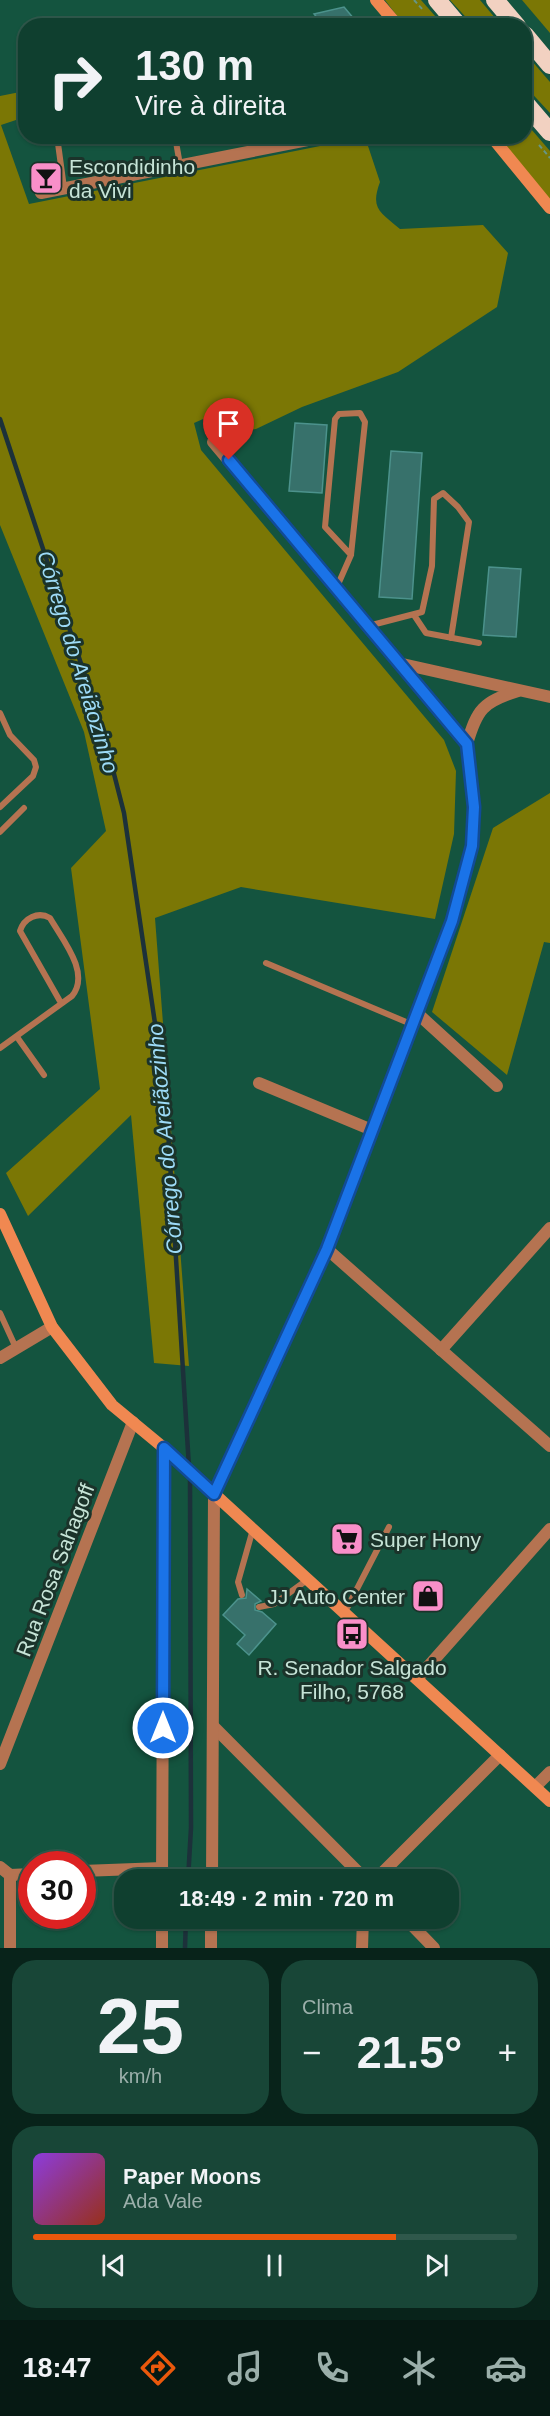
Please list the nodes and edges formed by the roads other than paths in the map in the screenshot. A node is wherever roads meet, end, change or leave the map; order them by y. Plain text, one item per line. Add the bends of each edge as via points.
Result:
1 (376, 0) edge
2 (437, 0) edge
3 (495, 0) edge
4 (391, 18) edge
5 (452, 18) edge
6 (510, 18) edge
7 (532, 43) edge
8 (550, 64) edge
9 (532, 111) edge
10 (550, 132) edge
11 (58, 144) edge
12 (176, 144) edge
13 (259, 144) edge
14 (498, 144) edge
15 (180, 165) junction
16 (64, 188) junction
17 (41, 193) dead end
18 (550, 208) edge
19 (213, 442) dead end
20 (351, 555) junction
21 (336, 589) junction
22 (414, 615) junction
23 (368, 626) junction
24 (451, 638) junction
25 (479, 643) dead end
26 (398, 663) junction
27 (520, 691) junction
28 (550, 697) edge
29 (0, 713) edge
30 (467, 744) junction
31 (0, 807) edge
32 (24, 808) dead end
33 (0, 832) edge
34 (266, 963) dead end
35 (61, 1003) junction
36 (414, 1019) junction
37 (17, 1038) junction
38 (0, 1048) edge
39 (44, 1075) dead end
40 (259, 1083) dead end
41 (497, 1086) dead end
42 (372, 1130) junction
43 (0, 1214) edge
44 (550, 1228) edge
45 (327, 1249) junction
46 (0, 1316) edge
47 (52, 1327) junction
48 (16, 1348) junction
49 (441, 1350) junction
50 (0, 1358) edge
51 (133, 1422) junction
52 (550, 1446) edge
53 (164, 1448) junction
54 (214, 1494) junction
55 (389, 1527) dead end
56 (253, 1529) junction
57 (550, 1529) edge
58 (308, 1579) junction
59 (242, 1594) dead end
60 (260, 1607) dead end
61 (345, 1612) junction
62 (417, 1678) junction
63 (214, 1727) junction
64 (500, 1755) junction
65 (0, 1764) edge
66 (550, 1772) edge
67 (535, 1787) junction
68 (550, 1801) edge
69 (162, 1869) edge
70 (212, 1869) edge
71 (355, 1869) edge
72 (386, 1869) edge
73 (5, 1871) edge
74 (96, 1872) edge
75 (114, 1873) edge
76 (162, 1929) edge
77 (212, 1929) edge
78 (363, 1929) edge
79 (416, 1929) edge
80 (10, 1948) edge
81 (162, 1948) edge
82 (211, 1948) edge
83 (362, 1948) edge
84 (434, 1948) edge

1 - 4 main road
2 - 5 highway
3 - 6 highway
7 - 8 highway
9 - 10 highway
11 - 16 lane
12 - 15 lane
13 - 15 street
14 - 18 main road
15 - 16 street
16 - 17 street
19 - 21 street
20 - 20 lane via 365,422 360,413 339,414 334,419 325,527
20 - 21 lane
21 - 23 street
22 - 23 lane
22 - 24 lane via 426,633
22 - 24 lane via 422,612 432,566 434,499 443,493 469,522
23 - 26 street
24 - 25 lane
26 - 27 street
26 - 30 street
27 - 28 street
27 - 30 street via 494,698 475,718
29 - 31 lane via 10,735 36,767 33,776
30 - 36 street via 474,807 472,846 452,921
32 - 33 lane
34 - 36 lane
35 - 35 lane via 78,989 80,979 50,918 35,915 21,925 20,931
35 - 37 lane
36 - 41 street
36 - 42 street
37 - 38 lane
37 - 39 lane
40 - 42 street
42 - 45 street
43 - 47 main road
44 - 49 street
45 - 49 street
45 - 54 street
46 - 48 lane
47 - 48 street
47 - 51 main road via 112,1405
48 - 50 street
49 - 52 street
51 - 53 main road
51 - 65 street, Rua Rosa Sahagoff
53 - 54 main road
53 - 69 street
54 - 56 main road
54 - 63 street
55 - 61 lane
56 - 58 main road
56 - 59 lane via 238,1582
57 - 62 street
58 - 60 lane via 274,1604
58 - 61 main road
61 - 62 main road
62 - 64 main road
63 - 70 street
63 - 71 street
64 - 67 main road
64 - 72 street
66 - 67 street
67 - 68 main road
73 - 80 street
74 - 75 street
76 - 81 street
77 - 82 street
78 - 83 street
79 - 84 street

